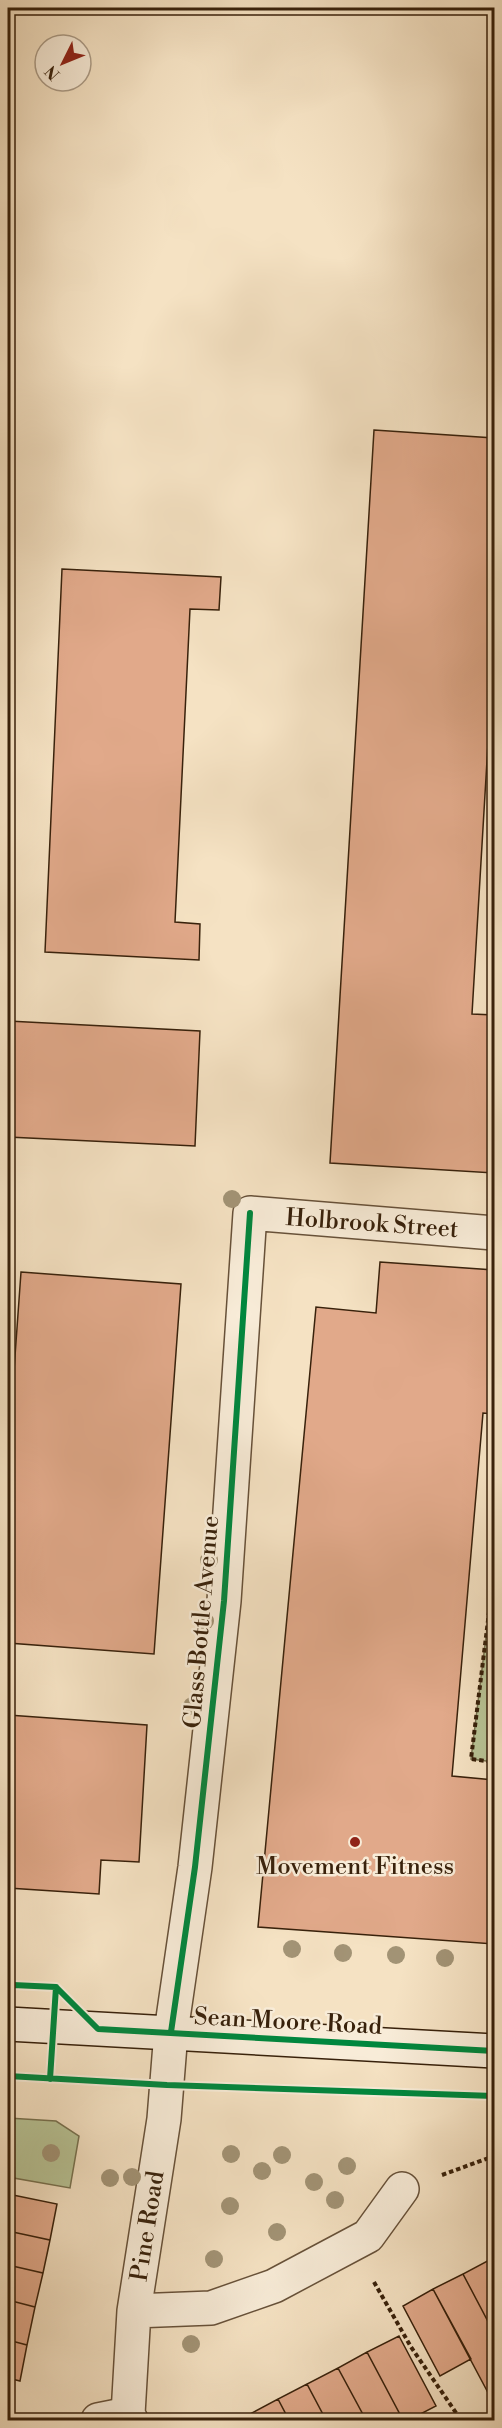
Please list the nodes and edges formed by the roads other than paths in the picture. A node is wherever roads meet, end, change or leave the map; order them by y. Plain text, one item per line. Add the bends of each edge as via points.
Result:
1 (250, 1213) joint
2 (495, 1233) edge
3 (8, 2024) edge
4 (171, 2032) junction
5 (495, 2051) edge
6 (402, 2189) road end
7 (134, 2311) junction
8 (119, 2419) edge

1 - 2 street, Holbrook Street
1 - 4 street, Glass Bottle Avenue via 224,1601 195,1867
3 - 4 street, Sean Moore Road
4 - 5 street, Sean Moore Road
4 - 7 street, Pine Road via 164,2119
6 - 7 street via 368,2236 274,2286 211,2308
7 - 8 street, Pine Road

